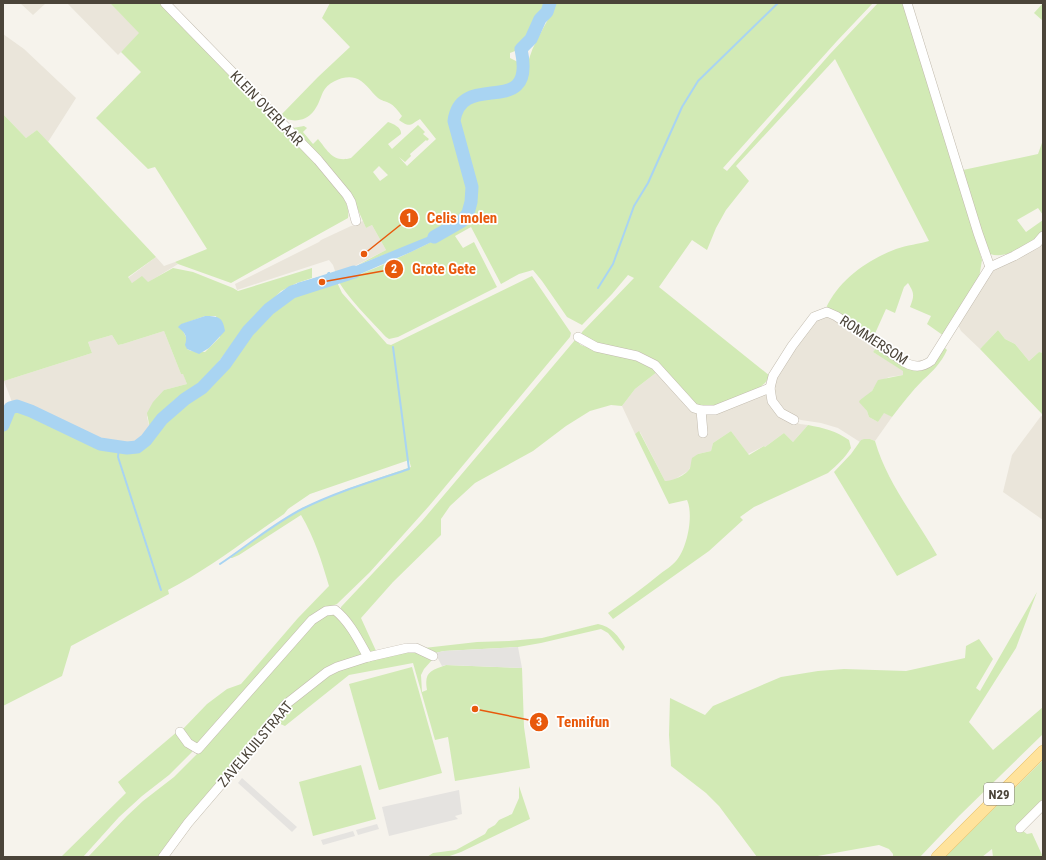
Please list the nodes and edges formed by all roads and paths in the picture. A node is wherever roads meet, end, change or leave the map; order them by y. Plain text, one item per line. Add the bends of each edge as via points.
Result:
1 (166, 3) edge
2 (907, 3) edge
3 (356, 221) dead end
4 (1043, 236) edge
5 (990, 267) junction
6 (578, 337) dead end
7 (770, 388) junction
8 (701, 410) junction
9 (794, 420) dead end
10 (703, 433) dead end
11 (433, 656) dead end
12 (368, 657) junction
13 (180, 732) dead end
14 (1043, 751) edge
15 (1043, 805) edge
16 (1020, 828) dead end
17 (163, 857) edge
18 (937, 857) edge

1 - 3 street, KLEIN OVERLAAR via 318,160 347,195
2 - 5 street
4 - 5 street via 1014,256
5 - 7 street, ROMMERSOM via 931,361 924,366 910,365 827,312 814,317 792,346 773,376
6 - 8 street via 596,347 637,356 654,365 694,408
7 - 8 street via 715,410
7 - 9 street via 770,394 781,413
8 - 10 street
11 - 12 street, ZAVELKUILSTRAAT via 416,648 408,648
12 - 13 street via 340,614 334,610 326,611 312,620 198,749 188,743
12 - 17 street, ZAVELKUILSTRAAT via 327,672 285,705
14 - 18 main road, N29
15 - 16 street

